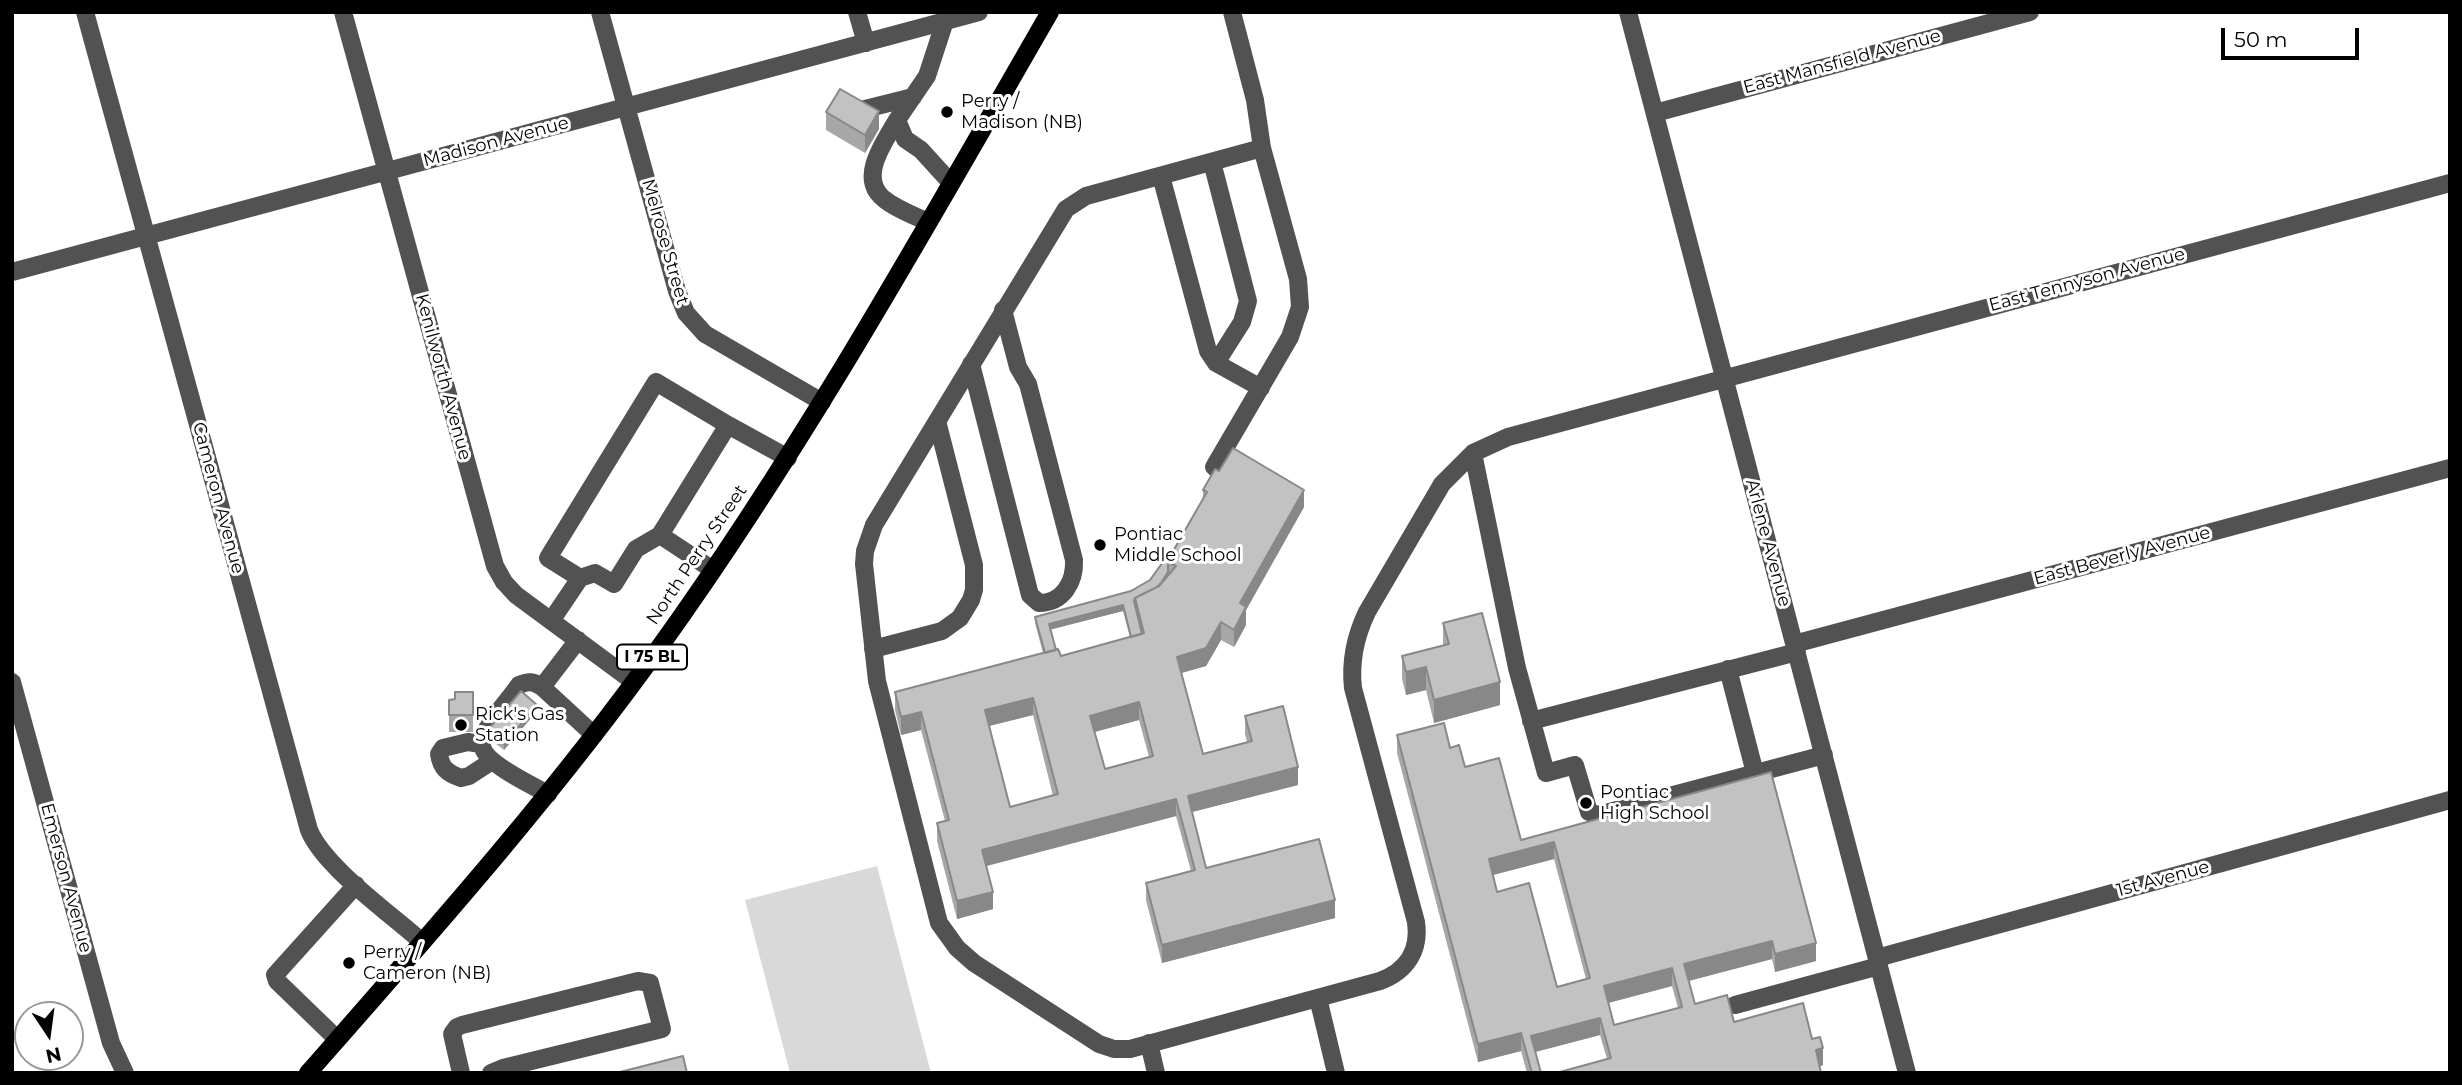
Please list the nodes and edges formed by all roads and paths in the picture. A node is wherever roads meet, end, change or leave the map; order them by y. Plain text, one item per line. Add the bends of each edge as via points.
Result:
1 (85, 12) edge
2 (343, 12) edge
3 (600, 12) edge
4 (857, 12) edge
5 (979, 12) edge
6 (1050, 12) edge
7 (1232, 12) edge
8 (1628, 12) edge
9 (2030, 12) edge
10 (914, 21) edge
11 (945, 21) junction
12 (866, 43) junction
13 (914, 97) junction
14 (626, 107) junction
15 (865, 109) edge
16 (1655, 113) junction
17 (897, 120) junction
18 (1262, 148) junction
19 (1212, 162) junction
20 (386, 171) junction
21 (1161, 176) junction
22 (951, 183) junction
23 (2450, 183) edge
24 (928, 222) junction
25 (146, 236) junction
26 (12, 272) edge
27 (1003, 310) junction
28 (1216, 363) junction
29 (971, 364) junction
30 (1724, 377) junction
31 (1261, 388) junction
32 (822, 402) junction
33 (937, 421) junction
34 (728, 425) junction
35 (1473, 453) junction
36 (788, 457) junction
37 (1214, 467) edge
38 (2450, 468) edge
39 (660, 535) junction
40 (713, 570) junction
41 (580, 578) junction
42 (551, 621) junction
43 (578, 640) junction
44 (1796, 648) junction
45 (873, 649) junction
46 (1728, 669) junction
47 (12, 682) edge
48 (634, 682) junction
49 (542, 687) junction
50 (1531, 721) junction
51 (594, 735) junction
52 (481, 744) junction
53 (1824, 755) junction
54 (492, 761) junction
55 (1755, 773) junction
56 (548, 794) junction
57 (2450, 800) edge
58 (356, 884) junction
59 (422, 942) junction
60 (1878, 962) junction
61 (1318, 998) junction
62 (1735, 1005) dead end
63 (337, 1039) junction
64 (1149, 1043) junction
65 (125, 1073) edge
66 (308, 1073) edge
67 (461, 1073) edge
68 (491, 1073) edge
69 (1157, 1073) edge
70 (1336, 1073) edge
71 (1907, 1073) edge

1 - 25 street, Cameron Avenue
2 - 20 street, Kenilworth Avenue
3 - 14 street, Melrose Street
4 - 12 street
5 - 11 street, Madison Avenue
6 - 22 main road, North Perry Street / I 75 BL
7 - 18 street via 1255,100
8 - 16 street, Arlene Avenue
9 - 16 street, East Mansfield Avenue
10 - 11 street, Madison Avenue
10 - 12 street, Madison Avenue
11 - 13 street via 927,76
12 - 14 street, Madison Avenue
13 - 15 street
13 - 17 street
14 - 20 street, Madison Avenue
14 - 32 street, Melrose Street via 686,313 705,334
16 - 30 street, Arlene Avenue
17 - 22 street via 905,139
17 - 24 street via 879,150 874,184 884,199
18 - 19 street, East Tennyson Avenue
18 - 31 street via 1300,307 1290,337
19 - 21 street, East Tennyson Avenue
19 - 28 street via 1248,301 1242,322
20 - 25 street, Madison Avenue
20 - 42 street, Kenilworth Avenue via 495,566 512,591
21 - 27 street, East Tennyson Avenue via 1086,196 1066,209
21 - 28 street via 1208,351
22 - 24 main road, North Perry Street / I 75 BL
23 - 30 street, East Tennyson Avenue
24 - 32 main road, North Perry Street / I 75 BL
25 - 26 street, Madison Avenue
25 - 58 street, Cameron Avenue via 309,830 324,855
27 - 29 street, East Tennyson Avenue
27 - 29 street via 1018,367 1028,384 1074,560 1070,584 1050,602 1040,603 1030,596
28 - 31 street
29 - 33 street, East Tennyson Avenue
30 - 35 street, East Tennyson Avenue via 1508,437
30 - 44 street, Arlene Avenue
31 - 37 street
32 - 36 main road, North Perry Street / I 75 BL
33 - 45 street, East Tennyson Avenue via 869,537 864,564
33 - 45 street via 974,565 974,590 966,610 942,631
34 - 36 street
34 - 39 street
34 - 41 street via 656,382 548,558
35 - 50 street
35 - 61 street, East Tennyson Avenue via 1442,484 1367,612 1353,653 1353,688 1416,922 1415,948 1391,977
36 - 40 main road, North Perry Street / I 75 BL
38 - 44 street, East Beverly Avenue
39 - 40 street
39 - 41 street via 636,549 614,584 595,573
40 - 48 main road, North Perry Street / I 75 BL
41 - 42 street
42 - 43 street, Kenilworth Avenue
43 - 48 street, Kenilworth Avenue
43 - 49 street
44 - 46 street, East Beverly Avenue
44 - 53 street, Arlene Avenue
45 - 64 street, East Tennyson Avenue via 935,913 947,937 974,963 1099,1044 1121,1049
46 - 50 street, East Beverly Avenue
46 - 55 street
47 - 65 street, Emerson Avenue via 111,1043
48 - 51 main road, North Perry Street / I 75 BL
49 - 51 street
49 - 52 street via 534,682 519,685
50 - 55 street via 1546,773 1575,765 1587,808 1593,814
51 - 56 main road, North Perry Street / I 75 BL
52 - 54 street
52 - 54 street via 443,748 439,754 444,770 461,778
53 - 55 street
53 - 60 street, Arlene Avenue
54 - 56 street
56 - 59 main road, North Perry Street / I 75 BL
57 - 60 street, 1st Avenue
58 - 59 street, Cameron Avenue
58 - 63 street via 275,975
59 - 63 main road, North Perry Street / I 75 BL
60 - 62 street, 1st Avenue
60 - 71 street, Arlene Avenue
61 - 64 street, East Tennyson Avenue
61 - 70 street
63 - 66 main road, North Perry Street / I 75 BL
64 - 69 street
67 - 68 street via 452,1034 462,1024 638,981 650,984 662,1029

